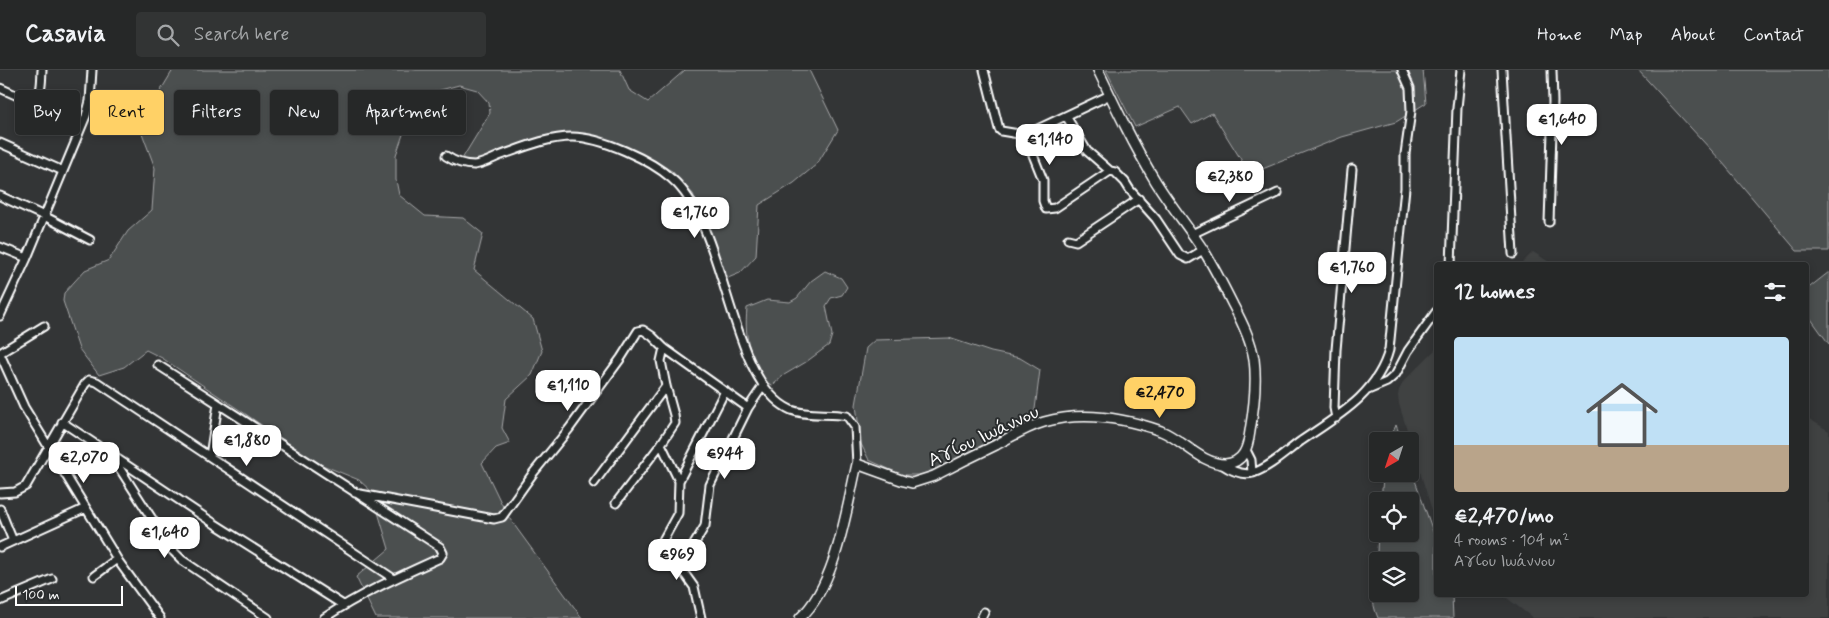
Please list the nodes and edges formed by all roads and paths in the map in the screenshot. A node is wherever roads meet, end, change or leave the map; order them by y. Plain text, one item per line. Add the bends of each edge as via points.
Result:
1 (42, 70) edge
2 (92, 70) edge
3 (984, 70) edge
4 (1098, 70) edge
5 (1402, 70) edge
6 (1461, 70) edge
7 (1502, 70) edge
8 (1552, 70) edge
9 (0, 88) edge
10 (1110, 95) junction
11 (1066, 116) junction
12 (1025, 136) junction
13 (0, 142) edge
14 (446, 156) dead end
15 (1352, 170) dead end
16 (63, 171) junction
17 (1110, 171) junction
18 (1278, 192) dead end
19 (0, 196) edge
20 (1139, 200) junction
21 (44, 216) junction
22 (1549, 222) dead end
23 (1192, 234) junction
24 (90, 240) dead end
25 (1068, 240) dead end
26 (0, 247) edge
27 (1203, 250) junction
28 (1514, 254) dead end
29 (27, 258) junction
30 (1451, 262) edge
31 (1434, 315) edge
32 (0, 316) edge
33 (44, 326) dead end
34 (664, 348) junction
35 (0, 354) edge
36 (158, 365) dead end
37 (666, 386) junction
38 (763, 386) junction
39 (1368, 390) junction
40 (725, 391) junction
41 (218, 404) junction
42 (748, 408) junction
43 (1336, 418) junction
44 (62, 422) junction
45 (661, 444) junction
46 (49, 446) junction
47 (1246, 450) junction
48 (109, 453) junction
49 (210, 456) junction
50 (1221, 463) junction
51 (856, 464) junction
52 (1252, 473) junction
53 (678, 481) junction
54 (594, 483) dead end
55 (355, 492) junction
56 (0, 493) edge
57 (616, 503) dead end
58 (86, 508) junction
59 (0, 509) edge
60 (13, 541) junction
61 (0, 546) edge
62 (117, 559) junction
63 (680, 566) junction
64 (94, 576) dead end
65 (52, 579) dead end
66 (394, 579) junction
67 (0, 601) edge
68 (343, 605) junction
69 (160, 618) edge
70 (268, 618) edge
71 (324, 618) edge
72 (701, 618) edge
73 (800, 618) edge

1 - 9 street via 40,95 31,102
2 - 16 street via 86,116
3 - 12 street via 999,129
4 - 10 street
5 - 39 street via 1410,88 1411,110 1389,350
6 - 30 street
7 - 28 street
8 - 22 street
10 - 11 street
10 - 23 street via 1134,144
11 - 12 street
11 - 17 street via 1087,151
12 - 17 street via 1043,180 1046,208 1055,208
13 - 16 street
14 - 38 street via 454,162 476,165 536,143 573,137 613,145 671,178 686,192 700,220 748,356
15 - 43 street via 1336,350
16 - 21 street
17 - 20 street via 1120,176
18 - 23 street
19 - 21 street
20 - 25 street via 1076,241
20 - 27 street via 1183,258 1188,259
21 - 24 street
21 - 29 street
23 - 27 street
26 - 29 street
27 - 47 street via 1240,318 1254,357 1254,398
29 - 32 street
31 - 39 street via 1396,374
33 - 35 street
34 - 37 street via 661,361
34 - 40 street
34 - 55 street via 643,330 638,331 502,517 494,519
35 - 46 street via 24,407
36 - 41 street
37 - 45 street via 675,423
37 - 54 street
38 - 42 street
38 - 51 street via 791,410 847,416 855,427
39 - 43 street
40 - 42 street
40 - 53 street
41 - 49 street
41 - 55 street
42 - 63 street via 710,485 705,526
43 - 52 street
44 - 46 street
44 - 48 street
44 - 49 street via 84,384 89,380 98,382
45 - 53 street
45 - 57 street
46 - 56 street via 26,486 15,492
46 - 58 street
47 - 50 street via 1238,460
47 - 52 street
48 - 68 street
48 - 70 street via 172,550
49 - 66 street
50 - 51 street, Αγίου Ιωάννου via 1208,460 1162,432 1125,421 1082,416 1044,422 1026,429 919,482 904,481
50 - 52 street via 1238,473
51 - 73 street via 843,526 825,584
53 - 63 street via 678,513 662,542
55 - 66 street via 440,547 443,553 440,558
58 - 60 street
58 - 62 street
59 - 60 street
60 - 61 street
62 - 64 street
62 - 69 street
63 - 72 street via 694,587
65 - 67 street
66 - 68 street
68 - 71 street

